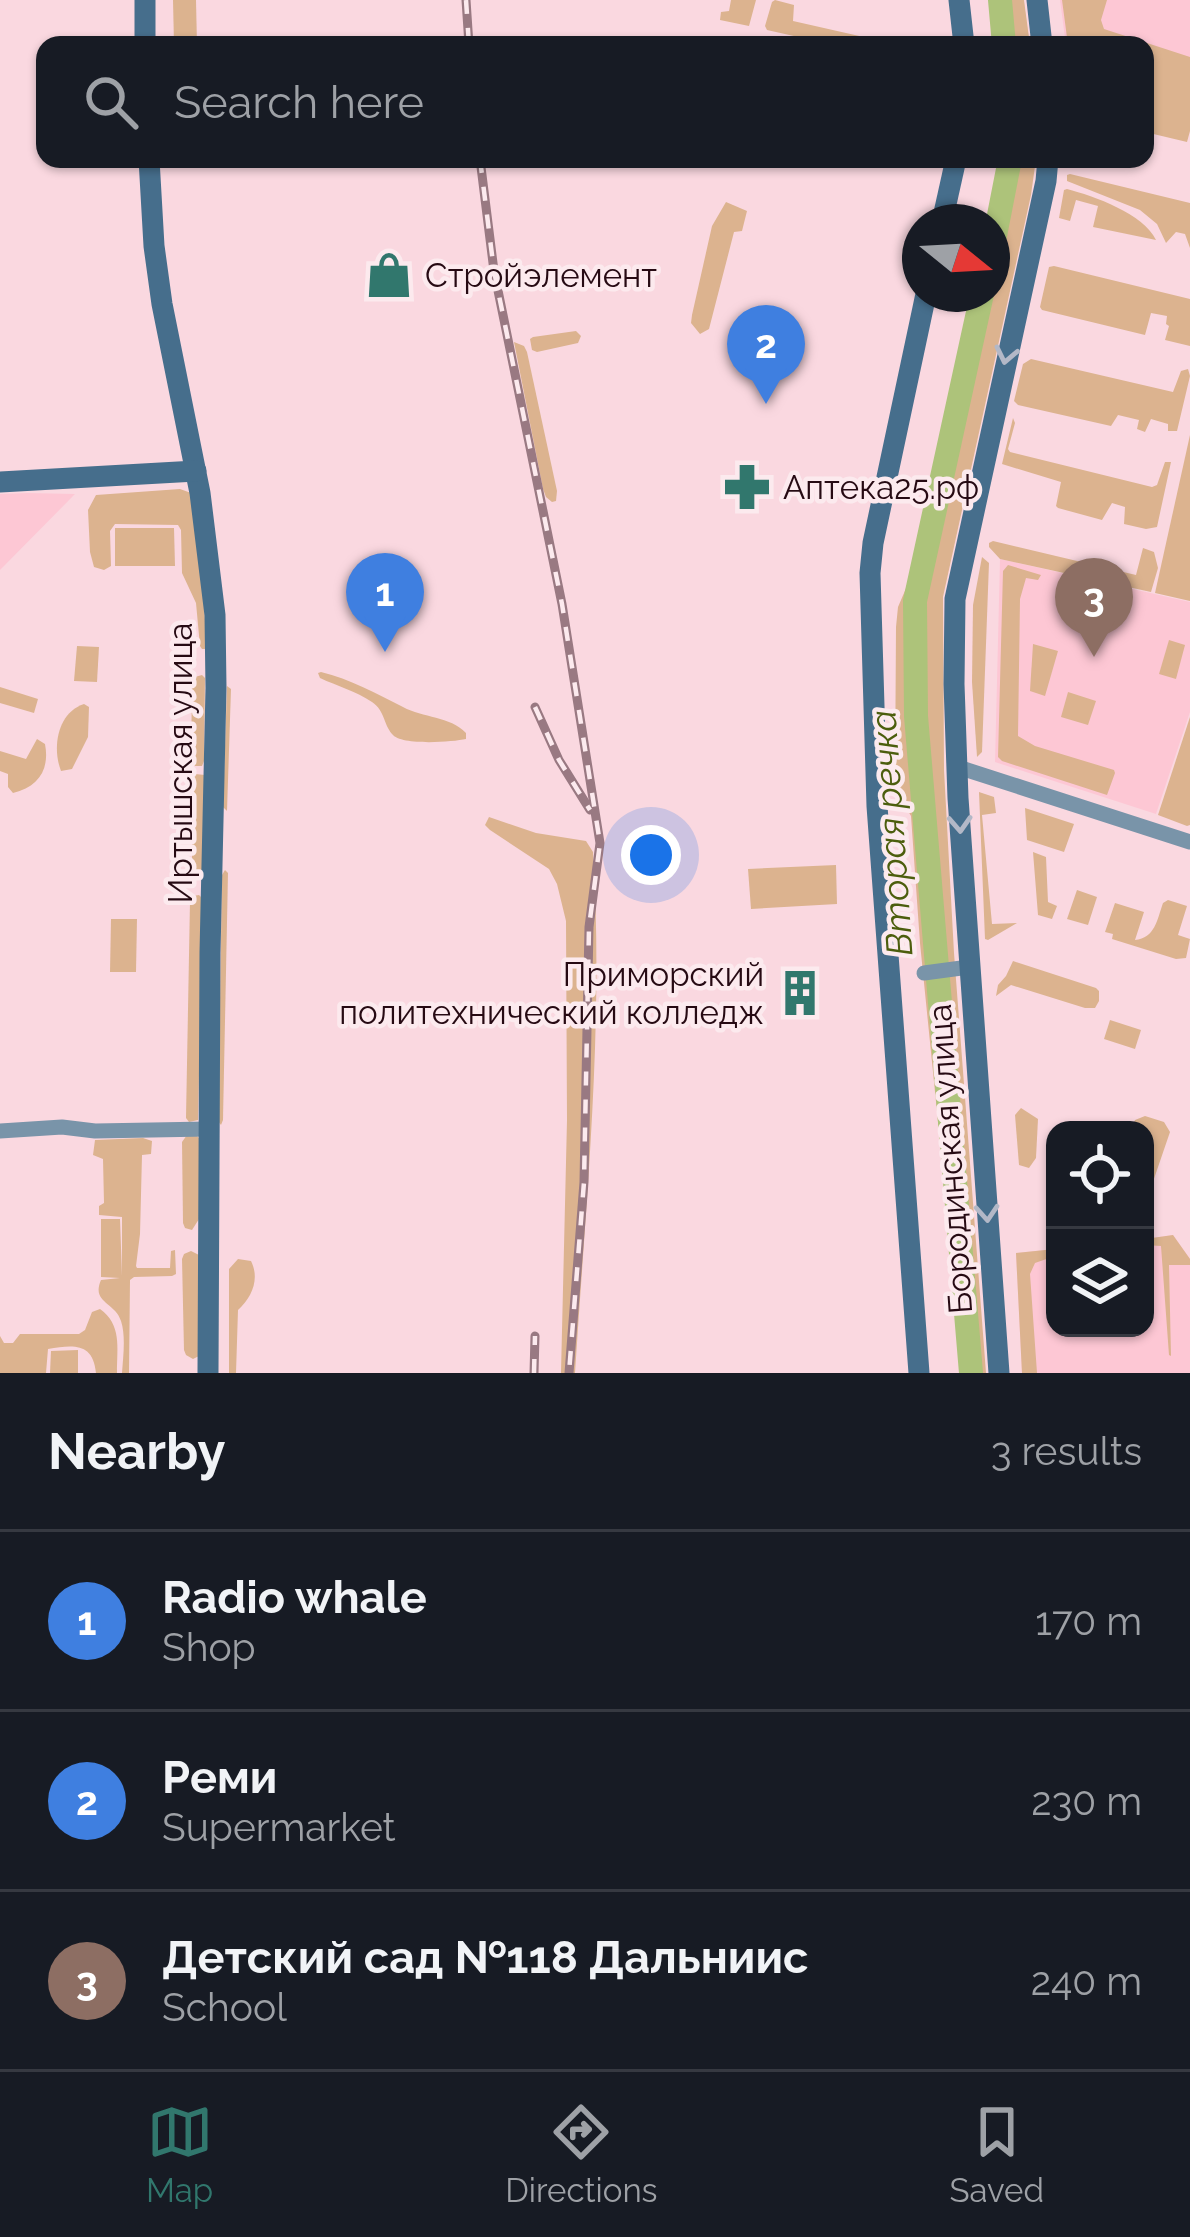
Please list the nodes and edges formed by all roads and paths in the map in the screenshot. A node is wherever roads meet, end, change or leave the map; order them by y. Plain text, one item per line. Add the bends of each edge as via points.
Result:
1 (145, 0) edge
2 (959, 0) edge
3 (1037, 0) edge
4 (145, 36) edge
5 (963, 36) edge
6 (1041, 36) edge
7 (149, 168) edge
8 (954, 168) edge
9 (1047, 168) edge
10 (946, 204) edge
11 (922, 312) edge
12 (196, 471) junction
13 (0, 482) edge
14 (958, 767) junction
15 (1190, 842) edge
16 (969, 968) junction
17 (924, 973) dead end
18 (208, 1129) junction
19 (0, 1131) edge
20 (208, 1373) edge
21 (919, 1373) edge
22 (999, 1373) edge

1 - 4 main road
2 - 5 main road
3 - 6 main road
7 - 12 main road, Иртышская улица via 162,304
8 - 10 main road
9 -> 14 main road, Бородинская улица via 955,599
11 - 21 main road, Бородинская улица via 870,573 877,806
12 - 13 main road
12 - 18 main road, Иртышская улица via 216,650
14 - 15 street
14 -> 16 main road, Бородинская улица
16 - 17 street
16 -> 22 main road, Бородинская улица
18 - 19 street
18 - 20 main road, Иртышская улица

